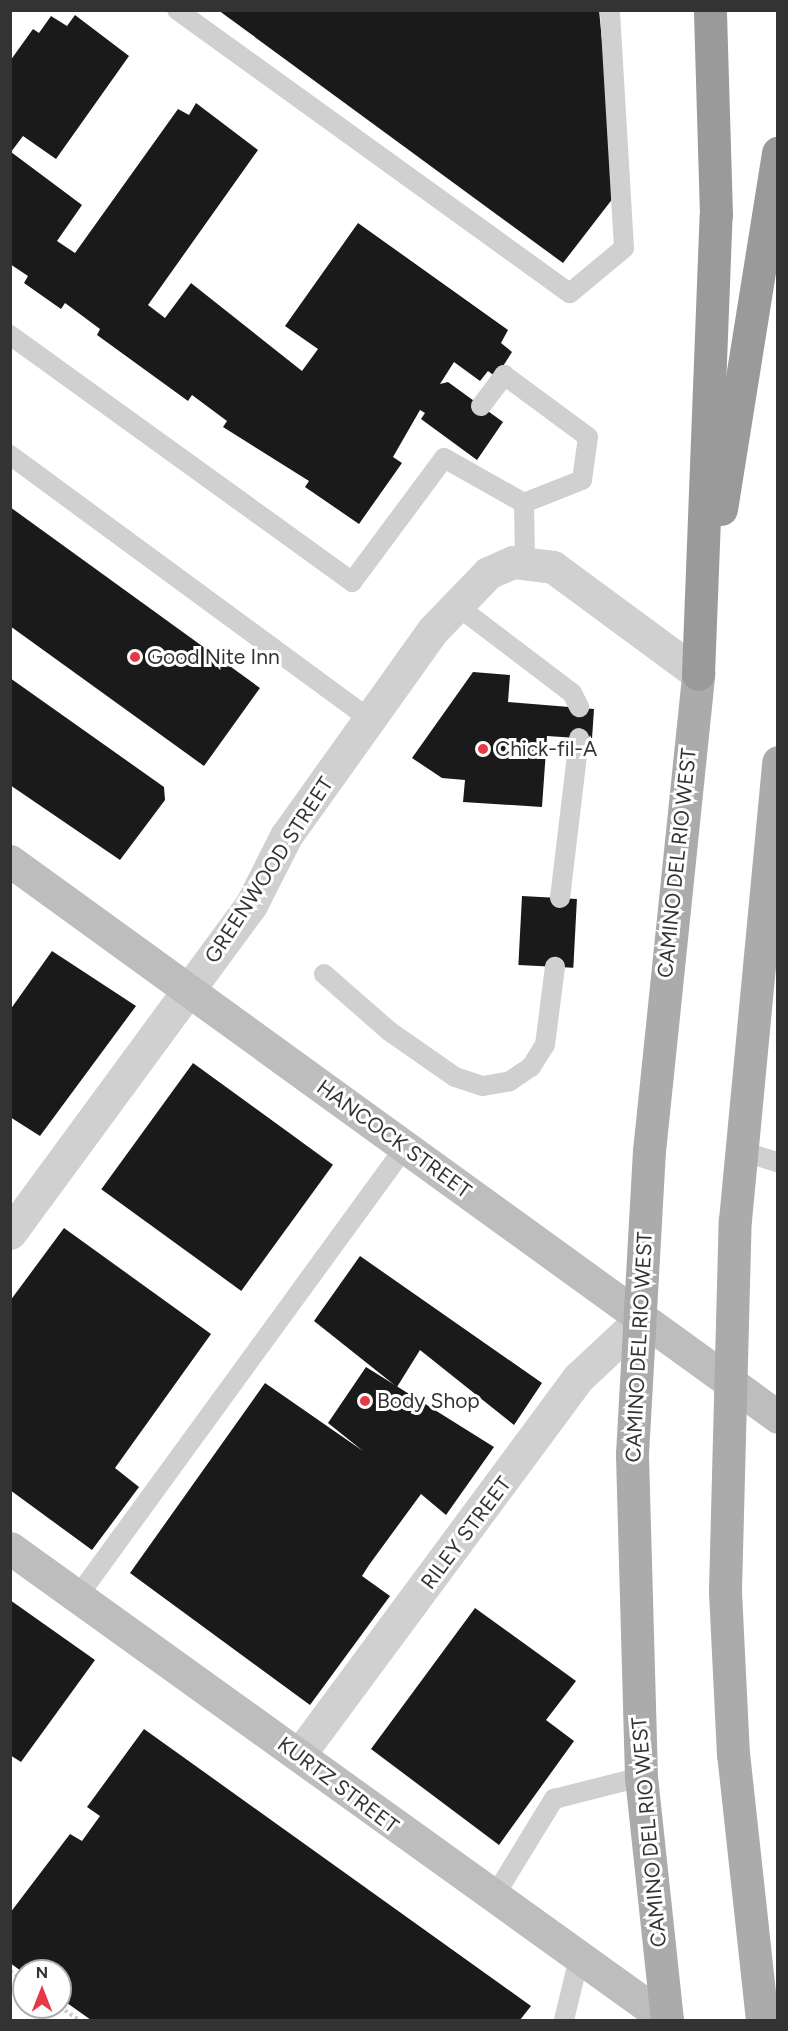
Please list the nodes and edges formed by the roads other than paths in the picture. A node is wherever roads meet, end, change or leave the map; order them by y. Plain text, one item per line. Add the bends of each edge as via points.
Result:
1 (177, 10) edge
2 (610, 10) edge
3 (710, 10) edge
4 (777, 153) edge
5 (10, 335) edge
6 (481, 406) dead end
7 (10, 455) edge
8 (524, 503) junction
9 (525, 561) junction
10 (456, 605) junction
11 (698, 674) junction
12 (579, 708) dead end
13 (370, 719) junction
14 (579, 738) dead end
15 (777, 762) edge
16 (10, 861) edge
17 (560, 898) dead end
18 (555, 967) dead end
19 (324, 974) dead end
20 (190, 990) junction
21 (405, 1147) junction
22 (741, 1151) junction
23 (777, 1162) edge
24 (16, 1214) edge
25 (642, 1318) junction
26 (730, 1387) junction
27 (777, 1417) edge
28 (10, 1548) edge
29 (78, 1596) junction
30 (299, 1755) junction
31 (641, 1777) junction
32 (492, 1900) junction
33 (578, 1962) junction
34 (564, 2020) edge
35 (667, 2020) edge
36 (762, 2020) edge

1 - 2 lane via 570,293 624,248
3 - 11 highway via 716,215
4 - 11 highway
5 - 8 lane via 352,582 448,451
6 - 8 lane via 504,375 588,436 582,480
7 - 13 lane
8 - 9 lane
9 - 10 street, GREENWOOD STREET via 488,573
9 - 11 street via 570,577
10 - 12 lane via 572,693
10 - 13 street, GREENWOOD STREET
11 - 25 main road, CAMINO DEL RIO WEST via 665,974
13 - 20 street, GREENWOOD STREET via 286,836 251,905
14 - 17 lane
15 - 22 main road
16 - 20 street, HANCOCK STREET
18 - 19 lane via 545,1045 531,1067 510,1081 483,1086 455,1077 389,1031
20 - 21 street, HANCOCK STREET
20 - 24 street, GREENWOOD STREET
21 - 25 street, HANCOCK STREET
21 - 29 lane
22 - 23 lane
22 - 26 main road
25 - 26 street, HANCOCK STREET
25 - 30 street, RILEY STREET via 579,1377
25 - 31 main road, CAMINO DEL RIO WEST via 632,1454
26 - 27 street, HANCOCK STREET
26 - 36 main road via 725,1590 733,1755
28 - 29 street, KURTZ STREET
29 - 30 street, KURTZ STREET
30 - 32 street, KURTZ STREET
31 - 32 lane via 554,1799
31 - 35 main road, CAMINO DEL RIO WEST
32 - 33 street, KURTZ STREET
33 - 34 lane
33 - 35 street, KURTZ STREET

